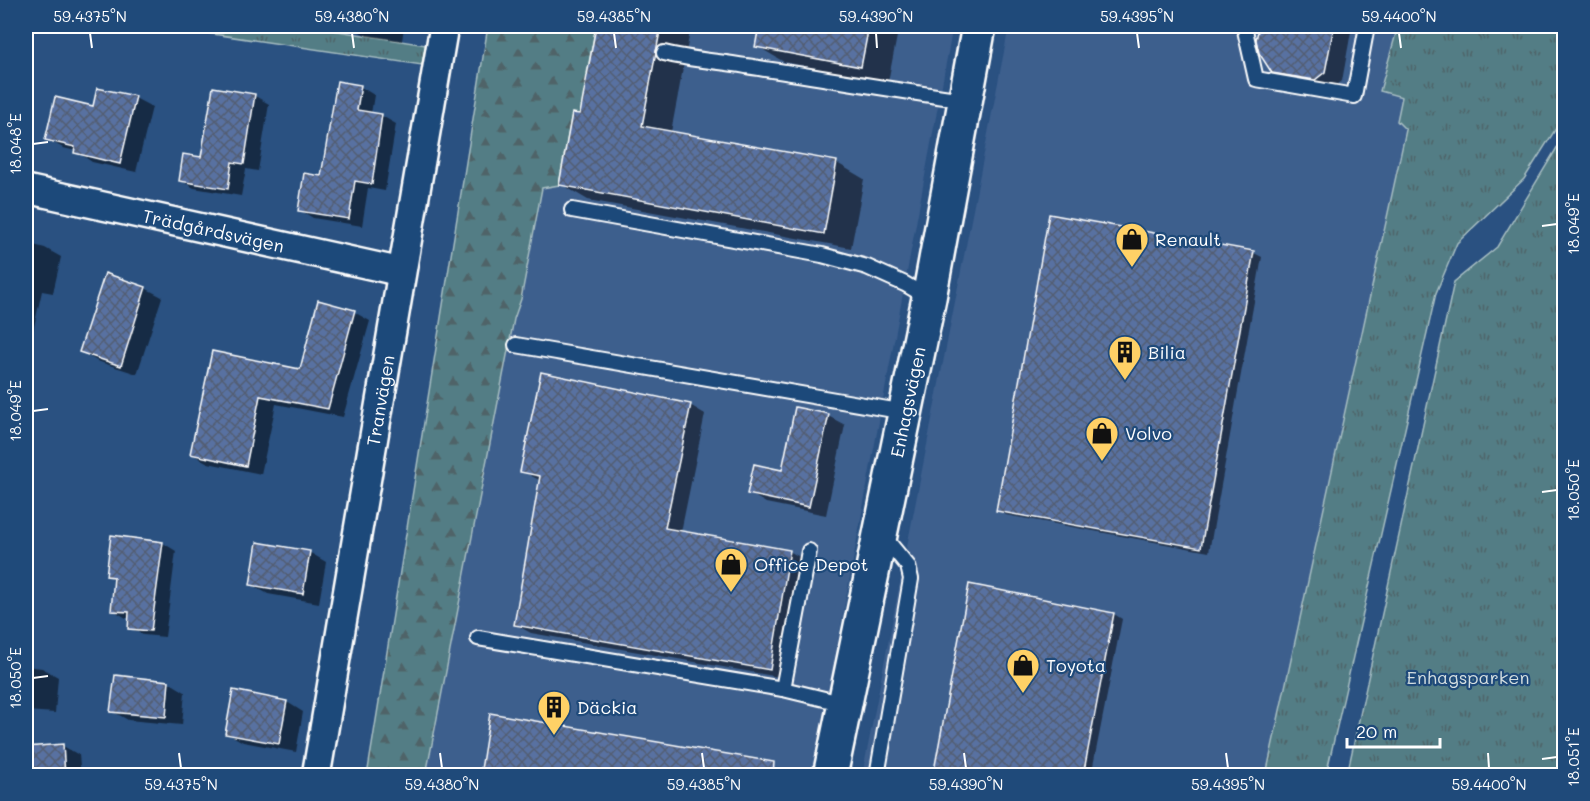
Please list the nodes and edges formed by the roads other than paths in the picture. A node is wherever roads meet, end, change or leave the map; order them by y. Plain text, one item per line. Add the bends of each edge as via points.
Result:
1 (444, 26) edge
2 (979, 26) edge
3 (1244, 26) edge
4 (1367, 26) edge
5 (664, 53) dead end
6 (965, 100) junction
7 (26, 189) edge
8 (572, 210) dead end
9 (400, 274) junction
10 (929, 298) junction
11 (516, 345) dead end
12 (905, 412) junction
13 (880, 533) junction
14 (809, 550) dead end
15 (478, 638) dead end
16 (783, 689) junction
17 (845, 705) junction
18 (316, 776) edge
19 (830, 776) edge
20 (877, 776) edge

1 - 9 street, Tranvägen
2 - 6 street, Enhagsvägen
3 - 4 lane via 1256,79 1354,96
5 - 6 lane
6 - 10 street, Enhagsvägen
7 - 9 street, Trädgårdsvägen
8 - 10 lane via 822,255 867,267
9 - 18 street, Tranvägen
10 - 12 street, Enhagsvägen
11 - 12 lane
12 - 13 street, Enhagsvägen
13 - 17 street, Enhagsvägen
13 - 20 lane via 908,566 911,579
14 - 16 lane
15 - 16 lane
16 - 17 lane
17 - 19 street, Enhagsvägen

